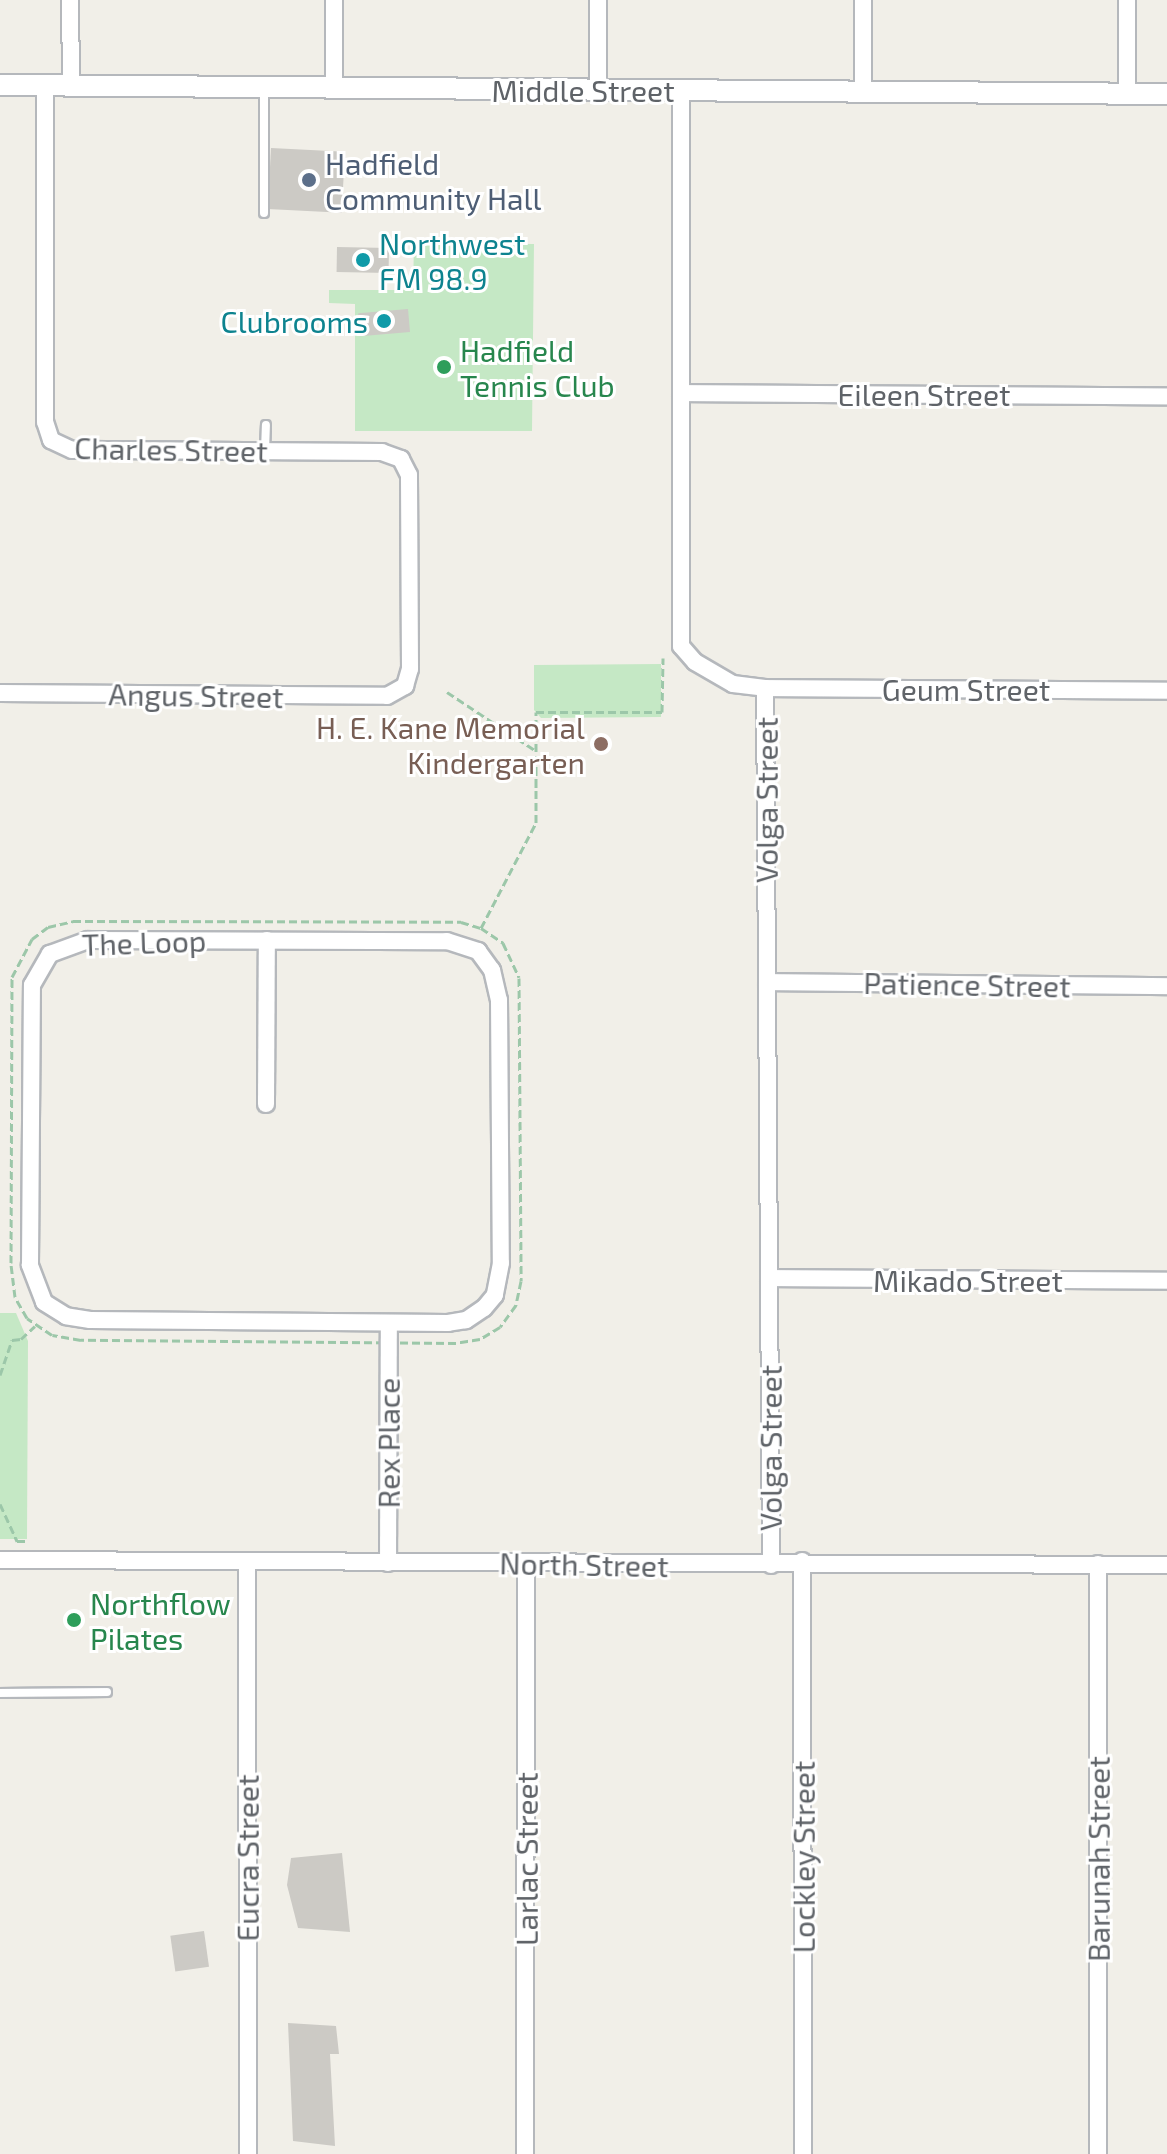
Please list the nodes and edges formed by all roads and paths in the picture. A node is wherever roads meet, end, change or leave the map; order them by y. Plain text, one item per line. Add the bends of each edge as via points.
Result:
1 (70, 0) edge
2 (334, 0) edge
3 (598, 0) edge
4 (863, 0) edge
5 (1127, 0) edge
6 (0, 85) edge
7 (45, 85) junction
8 (71, 85) junction
9 (264, 86) junction
10 (334, 87) junction
11 (598, 90) junction
12 (681, 90) junction
13 (863, 92) junction
14 (1127, 94) junction
15 (1167, 94) edge
16 (264, 213) dead end
17 (681, 393) junction
18 (1167, 396) edge
19 (266, 425) dead end
20 (265, 451) junction
21 (663, 658) dead end
22 (765, 688) junction
23 (1167, 691) edge
24 (447, 692) dead end
25 (0, 693) edge
26 (392, 695) joint
27 (536, 751) junction
28 (481, 928) junction
29 (267, 940) junction
30 (767, 982) junction
31 (1167, 986) edge
32 (266, 1104) dead end
33 (769, 1278) junction
34 (1167, 1281) edge
35 (389, 1324) junction
36 (35, 1326) junction
37 (389, 1342) junction
38 (0, 1375) edge
39 (0, 1504) edge
40 (25, 1541) dead end
41 (0, 1560) edge
42 (247, 1561) junction
43 (802, 1561) junction
44 (388, 1563) junction
45 (526, 1564) junction
46 (1098, 1564) junction
47 (771, 1565) junction
48 (1167, 1565) edge
49 (107, 1692) dead end
50 (0, 1693) edge
51 (248, 2154) edge
52 (525, 2154) edge
53 (803, 2154) edge
54 (1098, 2154) edge

1 - 8 street
2 - 10 street
3 - 11 street
4 - 13 street
5 - 14 street
6 - 7 street, Middle Street
7 - 8 street, Middle Street
7 - 20 street, Charles Street via 45,422 51,440 72,450
8 - 9 street, Middle Street
9 - 10 street, Middle Street
9 - 16 lane
10 - 11 street, Middle Street
11 - 12 street, Middle Street
12 - 13 street, Middle Street
12 - 17 street, Volga Street
13 - 14 street, Middle Street
14 - 15 street, Middle Street
17 - 18 street, Eileen Street
17 - 22 street, Volga Street via 681,646 695,662 733,684
19 - 20 lane
20 - 26 street, Charles Street via 382,452 406,466 410,669 405,686
21 - 27 path via 662,712 536,712
22 - 23 street, Geum Street
22 - 30 street, Volga Street
24 - 27 path
25 - 26 street, Angus Street
27 - 28 path via 536,823
28 - 36 path via 461,922 73,921 48,927 32,939 12,977 11,1263 15,1297
28 - 37 path via 503,943 519,978 519,1295 508,1317 480,1339
29 - 32 street
29 - 35 street, The Loop via 460,942 478,951 497,983 501,1263 495,1295 466,1320
29 - 35 street, The Loop via 88,940 50,954 39,967 31,998 33,1282 52,1309 90,1320
30 - 31 street, Patience Street
30 - 33 street, Volga Street
33 - 34 street, Mikado Street
33 - 47 street, Volga Street
35 - 37 street, Rex Place
36 - 37 path via 81,1340
36 - 38 path via 12,1340
37 - 44 street, Rex Place
39 - 40 path via 17,1541
41 - 42 street, North Street
42 - 44 street, North Street
42 - 51 street, Eucra Street
43 - 46 street, North Street
43 - 47 street, North Street
43 - 53 street, Lockley Street
44 - 45 street, North Street
45 - 47 street, North Street
45 - 52 street, Larlac Street
46 - 48 street, North Street
46 - 54 street, Barunah Street
49 - 50 lane

